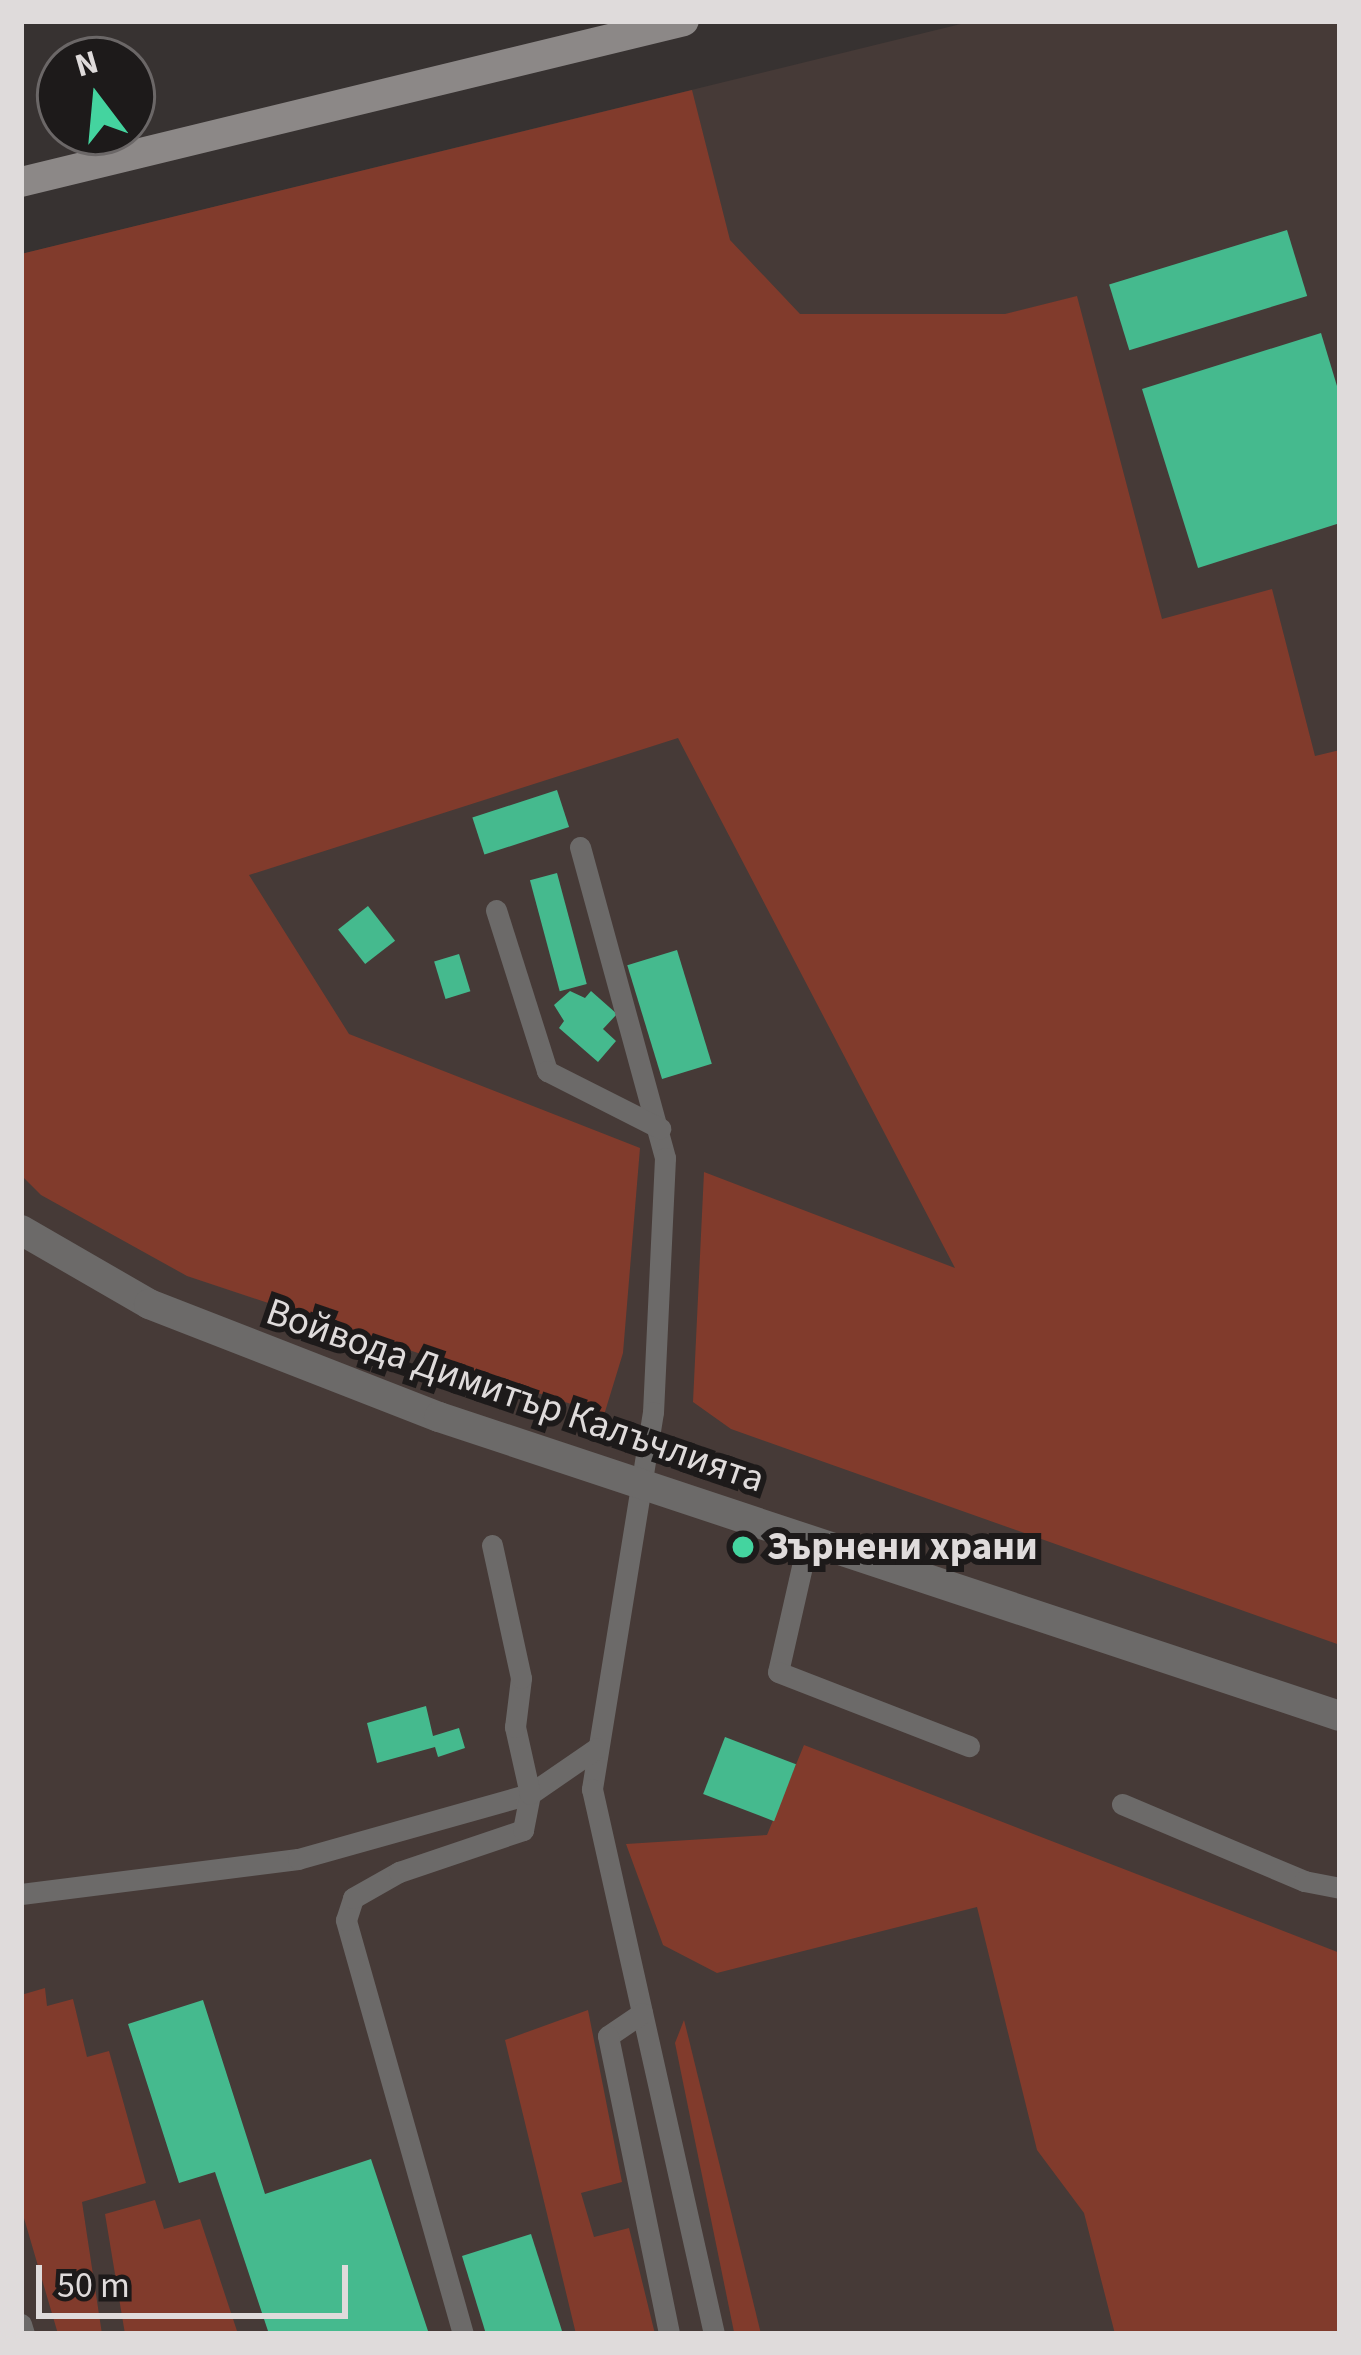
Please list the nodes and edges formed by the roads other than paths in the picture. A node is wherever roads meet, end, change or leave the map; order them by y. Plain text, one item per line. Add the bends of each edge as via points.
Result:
1 (684, 21) edge
2 (21, 182) edge
3 (580, 847) dead end
4 (496, 910) dead end
5 (660, 1128) junction
6 (21, 1230) edge
7 (643, 1485) junction
8 (808, 1540) junction
9 (493, 1545) dead end
10 (1340, 1716) edge
11 (969, 1746) dead end
12 (597, 1748) junction
13 (530, 1794) junction
14 (1122, 1804) dead end
15 (1340, 1888) edge
16 (21, 1894) edge
17 (642, 2013) junction
18 (21, 2324) edge
19 (24, 2334) edge
20 (463, 2334) edge
21 (669, 2334) edge
22 (714, 2334) edge

1 - 2 main road
3 - 5 lane
4 - 5 lane via 547,1071
5 - 7 lane via 665,1189
6 - 7 street, Войвода Димитър Калъчлията via 148,1304 439,1417
7 - 8 street, Войвода Димитър Калъчлията
7 - 12 lane
8 - 10 street, Войвода Димитър Калъчлията
8 - 11 lane via 778,1672
9 - 13 lane via 521,1678 515,1726
12 - 13 lane
12 - 17 lane via 596,1832
13 - 16 lane via 298,1859
13 - 20 lane via 523,1830 398,1872 353,1898 346,1920
14 - 15 lane via 1304,1881
17 - 21 lane via 608,2036
17 - 22 lane
18 - 19 lane

